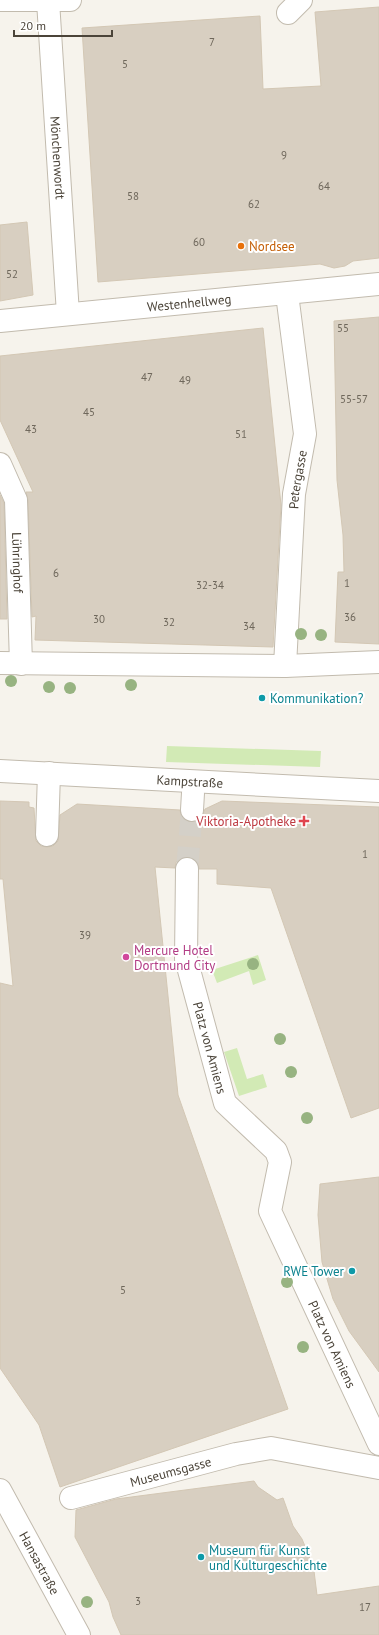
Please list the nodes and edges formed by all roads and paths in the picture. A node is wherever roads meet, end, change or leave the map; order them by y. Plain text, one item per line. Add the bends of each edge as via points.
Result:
1 (0, 0) edge
2 (70, 0) edge
3 (48, 1) junction
4 (379, 284) edge
5 (287, 294) junction
6 (68, 314) junction
7 (0, 321) edge
8 (0, 464) edge
9 (379, 662) edge
10 (0, 663) edge
11 (21, 664) junction
12 (286, 666) junction
13 (0, 771) edge
14 (49, 773) junction
15 (379, 791) edge
16 (48, 835) dead end
17 (187, 869) tunnel mouth
18 (379, 1444) edge
19 (379, 1468) edge
20 (0, 1490) edge
21 (70, 1498) dead end
22 (79, 1635) edge

1 - 3 street
2 - 3 street
3 - 6 street, Mönchenwordt
4 - 5 street, Westenhellweg
5 - 6 street, Westenhellweg
5 - 12 street, Petergasse via 305,434 294,494
6 - 7 street, Westenhellweg
8 - 11 street, Lühringhof via 16,500
9 - 12 street
10 - 11 street
11 - 12 street
13 - 14 street, Kampstraße
14 - 15 street, Kampstraße
14 - 16 street
17 - 18 street, Platz von Amiens via 186,959 225,1103 276,1151 280,1162 270,1211
19 - 21 street, Museumsgasse via 271,1448 236,1454
20 - 22 street, Hansastraße

